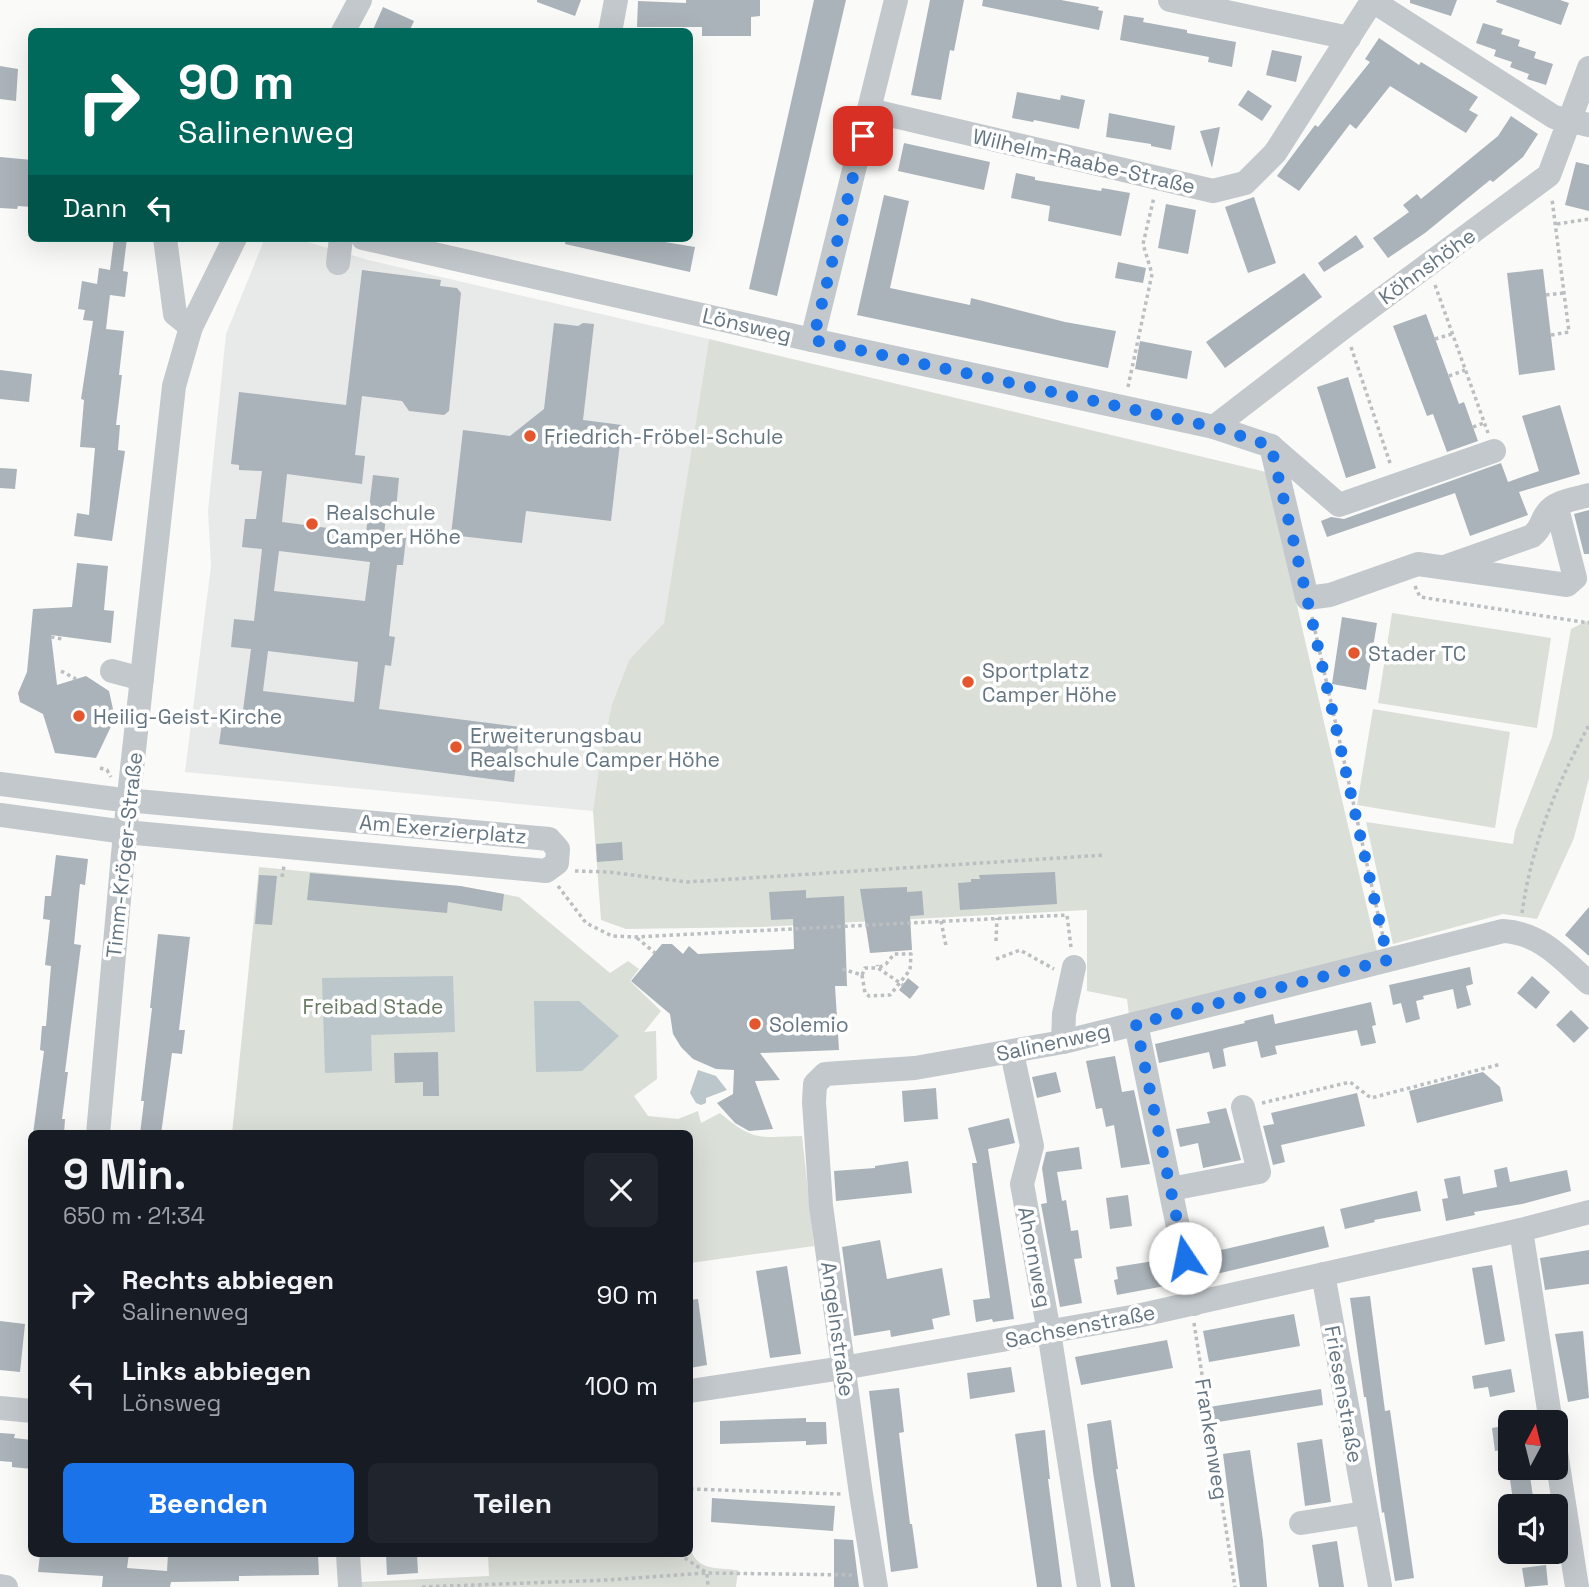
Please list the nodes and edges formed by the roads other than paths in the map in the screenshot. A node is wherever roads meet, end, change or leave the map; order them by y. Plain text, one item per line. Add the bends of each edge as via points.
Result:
1 (360, 0) edge
2 (615, 0) edge
3 (896, 0) edge
4 (1170, 0) edge
5 (1371, 0) edge
6 (345, 28) edge
7 (611, 28) edge
8 (1349, 38) junction
9 (1589, 68) edge
10 (869, 110) junction
11 (1579, 123) edge
12 (165, 242) edge
13 (233, 242) edge
14 (341, 242) edge
15 (381, 242) edge
16 (338, 263) dead end
17 (191, 327) junction
18 (813, 340) junction
19 (1214, 427) junction
20 (1271, 446) junction
21 (1494, 451) road end
22 (1589, 495) edge
23 (1559, 516) dead end
24 (1443, 568) junction
25 (112, 671) dead end
26 (142, 679) junction
27 (0, 784) edge
28 (129, 800) junction
29 (0, 815) edge
30 (125, 832) junction
31 (1072, 973) road end
32 (1589, 983) edge
33 (1136, 1024) junction
34 (1063, 1042) junction
35 (1012, 1053) junction
36 (825, 1074) joint
37 (1243, 1107) road end
38 (98, 1130) edge
39 (1171, 1189) junction
40 (1589, 1212) edge
41 (1521, 1230) junction
42 (1323, 1274) junction
43 (1198, 1303) junction
44 (1049, 1332) junction
45 (843, 1368) junction
46 (693, 1391) edge
47 (0, 1408) edge
48 (1549, 1410) edge
49 (28, 1411) edge
50 (1560, 1480) edge
51 (1365, 1513) junction
52 (1301, 1522) dead end
53 (348, 1557) edge
54 (875, 1581) edge
55 (0, 1586) edge
56 (1380, 1586) edge
57 (6, 1587) edge
58 (350, 1587) edge
59 (1089, 1587) edge
60 (1577, 1587) edge

1 - 6 street
2 - 7 street
3 - 10 street
4 - 8 street
5 - 8 street, Wilhelm-Raabe-Straße
5 - 11 street via 1554,117
8 - 10 street, Wilhelm-Raabe-Straße via 1275,153 1245,183 1213,191
9 - 11 street
10 - 18 street
11 - 19 street, Köhnshöhe via 1549,175
12 - 17 street via 174,314
13 - 17 street, Timm-Kröger-Straße
14 - 16 street
15 - 18 street, Lönsweg
17 - 26 street, Timm-Kröger-Straße via 174,386
18 - 19 street, Lönsweg
19 - 20 street, Lönsweg
20 - 21 street via 1339,505
20 - 24 street via 1307,598 1330,595 1418,564
22 - 24 street via 1557,504 1531,536
23 - 24 street via 1575,578 1567,585
25 - 26 street
26 - 28 street, Timm-Kröger-Straße
27 - 28 street, Am Exerzierplatz
28 - 30 street, Timm-Kröger-Straße
28 - 30 street, Am Exerzierplatz via 549,839 558,849 558,863 546,871
29 - 30 street, Am Exerzierplatz
30 - 38 street, Timm-Kröger-Straße
31 - 34 street
32 - 33 street, Salinenweg via 1536,939 1503,931
33 - 34 street, Salinenweg
33 - 39 street
34 - 35 street, Salinenweg
35 - 36 street, Salinenweg via 915,1068
35 - 44 street, Ahornweg via 1032,1146 1022,1184
36 - 45 street, Angelnstraße via 815,1084 814,1102 821,1206
37 - 39 street via 1259,1172
39 - 43 street
40 - 41 street, Sachsenstraße
41 - 42 street, Sachsenstraße
41 - 48 street
42 - 43 street, Sachsenstraße
42 - 51 street, Friesenstraße
43 - 44 street, Sachsenstraße
44 - 45 street, Sachsenstraße
44 - 59 street, Ahornweg
45 - 46 street, Sachsenstraße
45 - 54 street, Angelnstraße
47 - 49 street
50 - 60 street
51 - 52 street
51 - 56 street, Friesenstraße
53 - 58 street
55 - 57 street

